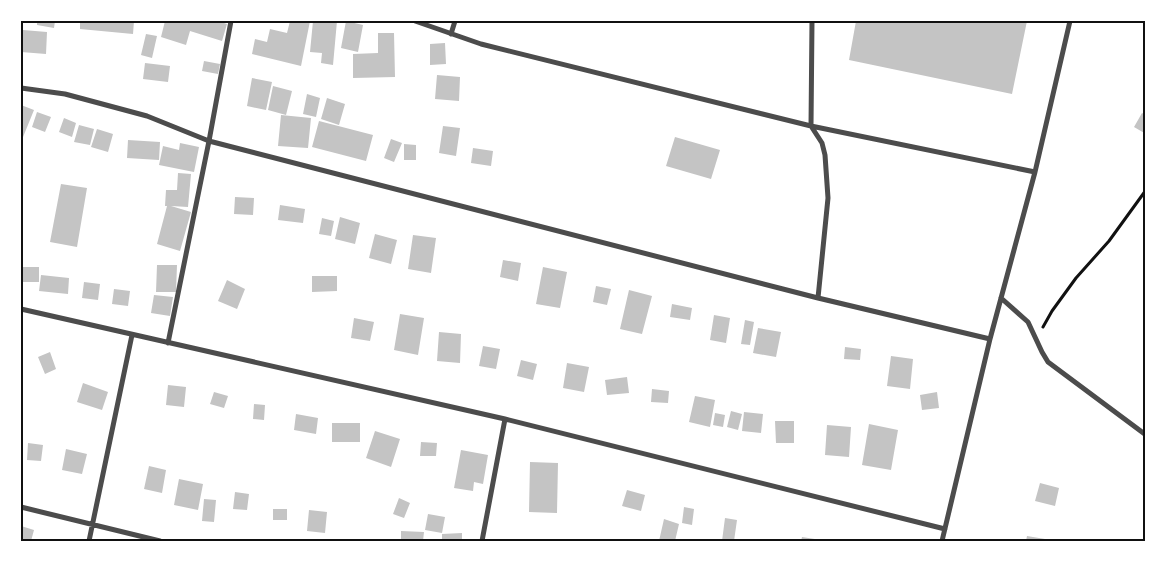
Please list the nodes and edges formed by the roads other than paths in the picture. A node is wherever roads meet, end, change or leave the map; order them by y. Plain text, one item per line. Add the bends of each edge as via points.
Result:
1 (231, 21) edge
2 (414, 21) edge
3 (455, 21) edge
4 (812, 21) edge
5 (1070, 21) edge
6 (451, 34) junction
7 (21, 88) edge
8 (811, 126) junction
9 (210, 141) junction
10 (1035, 172) junction
11 (818, 298) junction
12 (1001, 298) junction
13 (21, 309) edge
14 (132, 335) junction
15 (990, 339) junction
16 (168, 343) junction
17 (505, 419) junction
18 (1146, 435) edge
19 (21, 507) edge
20 (94, 525) junction
21 (945, 529) junction
22 (89, 541) edge
23 (160, 541) edge
24 (482, 541) edge
25 (942, 541) edge

1 - 9 street
2 - 6 street
3 - 6 street
4 - 8 street
5 - 10 street
6 - 8 street
7 - 9 street via 65,94 147,116
8 - 10 street
8 - 11 street via 822,143 825,155 828,198
9 - 11 street
9 - 16 street
10 - 12 street
11 - 15 street
12 - 15 street
12 - 18 street via 1028,322 1048,362
13 - 14 street
14 - 16 street
14 - 20 street
15 - 21 street
16 - 17 street
17 - 21 street
17 - 24 street
19 - 20 street
20 - 22 street
20 - 23 street
21 - 25 street

